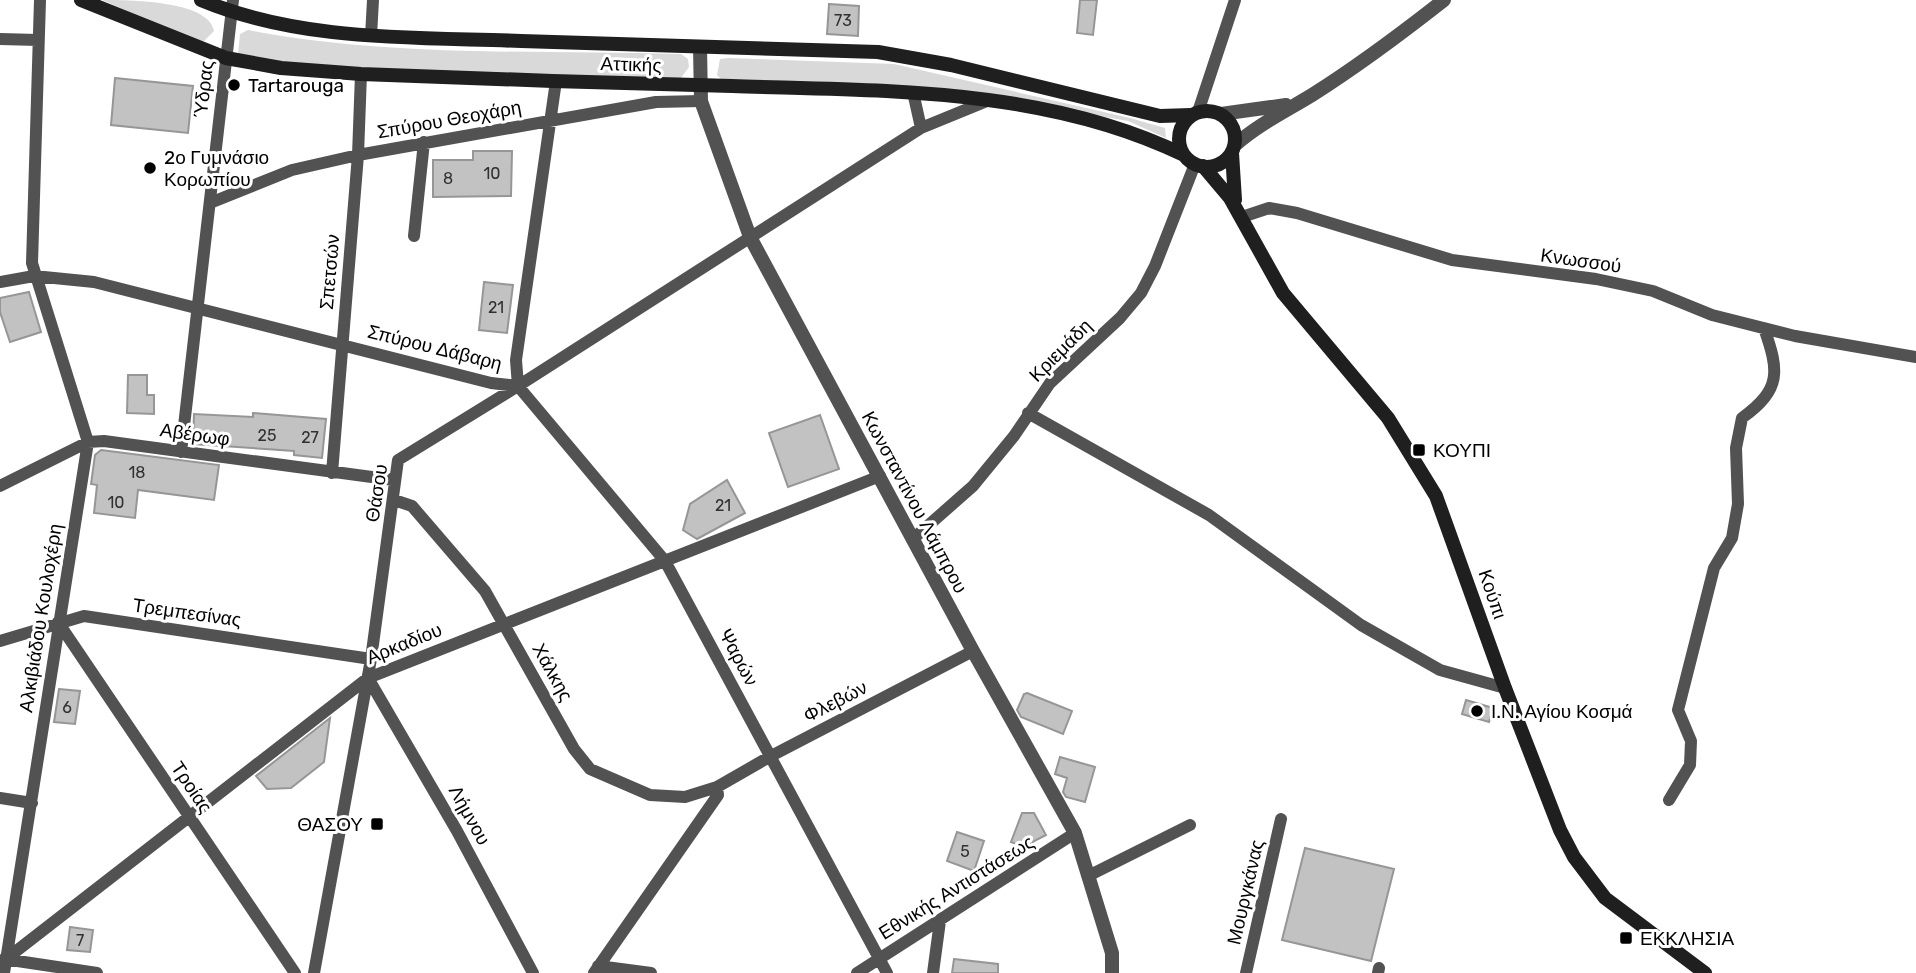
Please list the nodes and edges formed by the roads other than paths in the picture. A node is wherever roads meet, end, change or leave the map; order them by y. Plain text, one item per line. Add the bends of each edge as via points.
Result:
1 (40, 0) edge
2 (81, 0) edge
3 (201, 0) edge
4 (373, 0) edge
5 (1235, 0) edge
6 (1444, 0) edge
7 (232, 6) edge
8 (371, 36) junction
9 (0, 39) edge
10 (38, 40) junction
11 (700, 47) junction
12 (226, 58) junction
13 (361, 74) junction
14 (556, 81) junction
15 (700, 85) junction
16 (913, 92) junction
17 (1313, 94) junction
18 (701, 101) junction
19 (987, 101) junction
20 (1195, 114) junction
21 (1221, 114) junction
22 (551, 120) junction
23 (921, 128) junction
24 (424, 142) junction
25 (1233, 149) junction
26 (358, 155) junction
27 (1194, 162) junction
28 (210, 203) junction
29 (1242, 217) junction
30 (414, 236) dead end
31 (750, 237) junction
32 (34, 276) junction
33 (0, 282) edge
34 (199, 308) junction
35 (1764, 328) junction
36 (342, 344) junction
37 (1916, 357) edge
38 (518, 386) junction
39 (1028, 413) junction
40 (88, 442) junction
41 (181, 452) junction
42 (331, 473) junction
43 (880, 476) junction
44 (394, 480) junction
45 (0, 486) edge
46 (394, 500) junction
47 (914, 538) junction
48 (665, 561) junction
49 (58, 622) junction
50 (504, 624) junction
51 (0, 641) edge
52 (972, 651) junction
53 (372, 659) junction
54 (368, 678) junction
55 (1505, 688) junction
56 (771, 756) junction
57 (717, 787) junction
58 (0, 797) edge
59 (1669, 800) dead end
60 (32, 803) junction
61 (190, 818) junction
62 (1281, 819) dead end
63 (1190, 825) dead end
64 (1075, 833) junction
65 (1090, 875) junction
66 (940, 921) junction
67 (3, 958) edge
68 (879, 958) junction
69 (596, 970) edge
70 (1116, 972) edge
71 (4, 973) edge
72 (97, 973) edge
73 (295, 973) edge
74 (314, 973) edge
75 (533, 973) edge
76 (651, 973) edge
77 (857, 973) edge
78 (887, 973) edge
79 (933, 973) edge
80 (1246, 973) edge
81 (1705, 973) edge

1 - 10 street, Αλκιβιάδου Κουλοχέρη
2 - 12 main road, Αττικής
3 - 7 main road, Αττικής
4 - 8 street
5 - 20 street
6 - 17 street
7 - 8 main road, Αττικής via 279,24
7 - 12 street, Ύδρας
8 - 11 main road, Αττικής
9 - 10 street
10 - 32 street, Αλκιβιάδου Κουλοχέρη
11 - 15 street, Κωνσταντίνου Λάμπρου
11 - 20 main road, Αττικής via 878,52 951,65 1160,117
12 - 13 main road, Αττικής
12 - 28 street, Ύδρας
13 - 14 main road, Αττικής
13 - 26 street, Σπετσών
14 - 15 main road, Αττικής
14 - 22 street
15 - 16 main road, Αττικής
15 - 18 street, Κωνσταντίνου Λάμπρου
16 - 19 main road, Αττικής
16 - 23 street
17 - 21 street via 1287,104
17 - 25 street via 1256,127
18 - 22 street, Σπύρου Θεοχάρη via 656,102
18 - 31 street, Κωνσταντίνου Λάμπρου
19 - 23 street, Σπύρου Δάβαρη
19 - 27 main road, Αττικής via 1124,128
20 - 21 main road via 1210,110
20 - 27 main road via 1179,134
21 - 25 main road via 1233,127
22 - 24 street, Σπύρου Θεοχάρη
22 - 38 street via 516,360
23 - 31 street, Σπύρου Δάβαρη
24 - 26 street, Σπύρου Θεοχάρη
24 - 30 street
25 - 27 main road via 1220,164
25 - 29 main road via 1232,181
26 - 28 street, Σπύρου Θεοχάρη via 292,170
26 - 36 street, Σπετσών
27 - 29 main road via 1221,184
27 - 39 street, Κριεμάδη via 1141,293 1050,383
28 - 34 street, Ύδρας
29 - 35 street, Κνωσσού via 1269,208 1297,213 1451,260 1653,291 1712,315
29 - 55 main road, Κούπι via 1283,293 1388,418 1421,467 1450,527
31 - 38 street, Σπύρου Δάβαρη
31 - 43 street, Κωνσταντίνου Λάμπρου
32 - 33 street, Σπύρου Δάβαρη
32 - 34 street, Σπύρου Δάβαρη via 94,282
32 - 40 street, Αλκιβιάδου Κουλοχέρη
34 - 36 street, Σπύρου Δάβαρη
34 - 41 street, Ύδρας
35 - 37 street, Κνωσσού
35 - 59 street via 1776,377 1761,404 1742,418 1732,538 1714,568 1678,710 1692,741 1690,765
36 - 38 street, Σπύρου Δάβαρη
36 - 42 street, Σπετσών
38 - 44 street, Θάσου via 398,460
38 - 48 street, Ψαρών
39 - 47 street, Κριεμάδη via 973,486
39 - 55 street via 1209,515 1361,625 1440,670
40 - 41 street, Αβέρωφ
40 - 45 street, Αβέρωφ
40 - 49 street, Αλκιβιάδου Κουλοχέρη
41 - 42 street, Αβέρωφ
42 - 44 street, Αβέρωφ
43 - 47 street, Κωνσταντίνου Λάμπρου
43 - 48 street, Αρκαδίου
44 - 46 street, Θάσου
46 - 50 street, Χάλκης via 412,506 485,591
46 - 53 street, Θάσου
47 - 52 street, Κωνσταντίνου Λάμπρου
48 - 50 street, Αρκαδίου
48 - 56 street, Ψαρών
49 - 51 street, Τρεμπεσίνας
49 - 53 street, Τρεμπεσίνας via 84,616
49 - 60 street, Αλκιβιάδου Κουλοχέρη
49 - 61 street, Τροίας
50 - 54 street, Αρκαδίου
50 - 57 street, Χάλκης via 574,749 590,769 650,794 685,797
52 - 56 street, Φλεβών
52 - 64 street, Κωνσταντίνου Λάμπρου
53 - 54 street, Θάσου
54 - 61 street, Αρκαδίου
54 - 74 street, Θάσου
54 - 75 street, Λήμνου
55 - 81 main road, Κούπι via 1560,830 1591,881 1622,913
56 - 57 street, Φλεβών
56 - 68 street, Ψαρών
57 - 69 street via 718,795
58 - 60 street
60 - 67 street, Αλκιβιάδου Κουλοχέρη
61 - 67 street, Αρκαδίου
61 - 73 street, Τροίας
62 - 80 street, Μουργκάνας
63 - 65 street
64 - 65 street, Κωνσταντίνου Λάμπρου
64 - 66 street, Εθνικής Αντιστάσεως
65 - 70 street, Κωνσταντίνου Λάμπρου
66 - 68 street, Εθνικής Αντιστάσεως
66 - 79 street
67 - 71 street, Αλκιβιάδου Κουλοχέρη
67 - 72 street
68 - 77 street, Εθνικής Αντιστάσεως
68 - 78 street, Ψαρών
69 - 76 street

